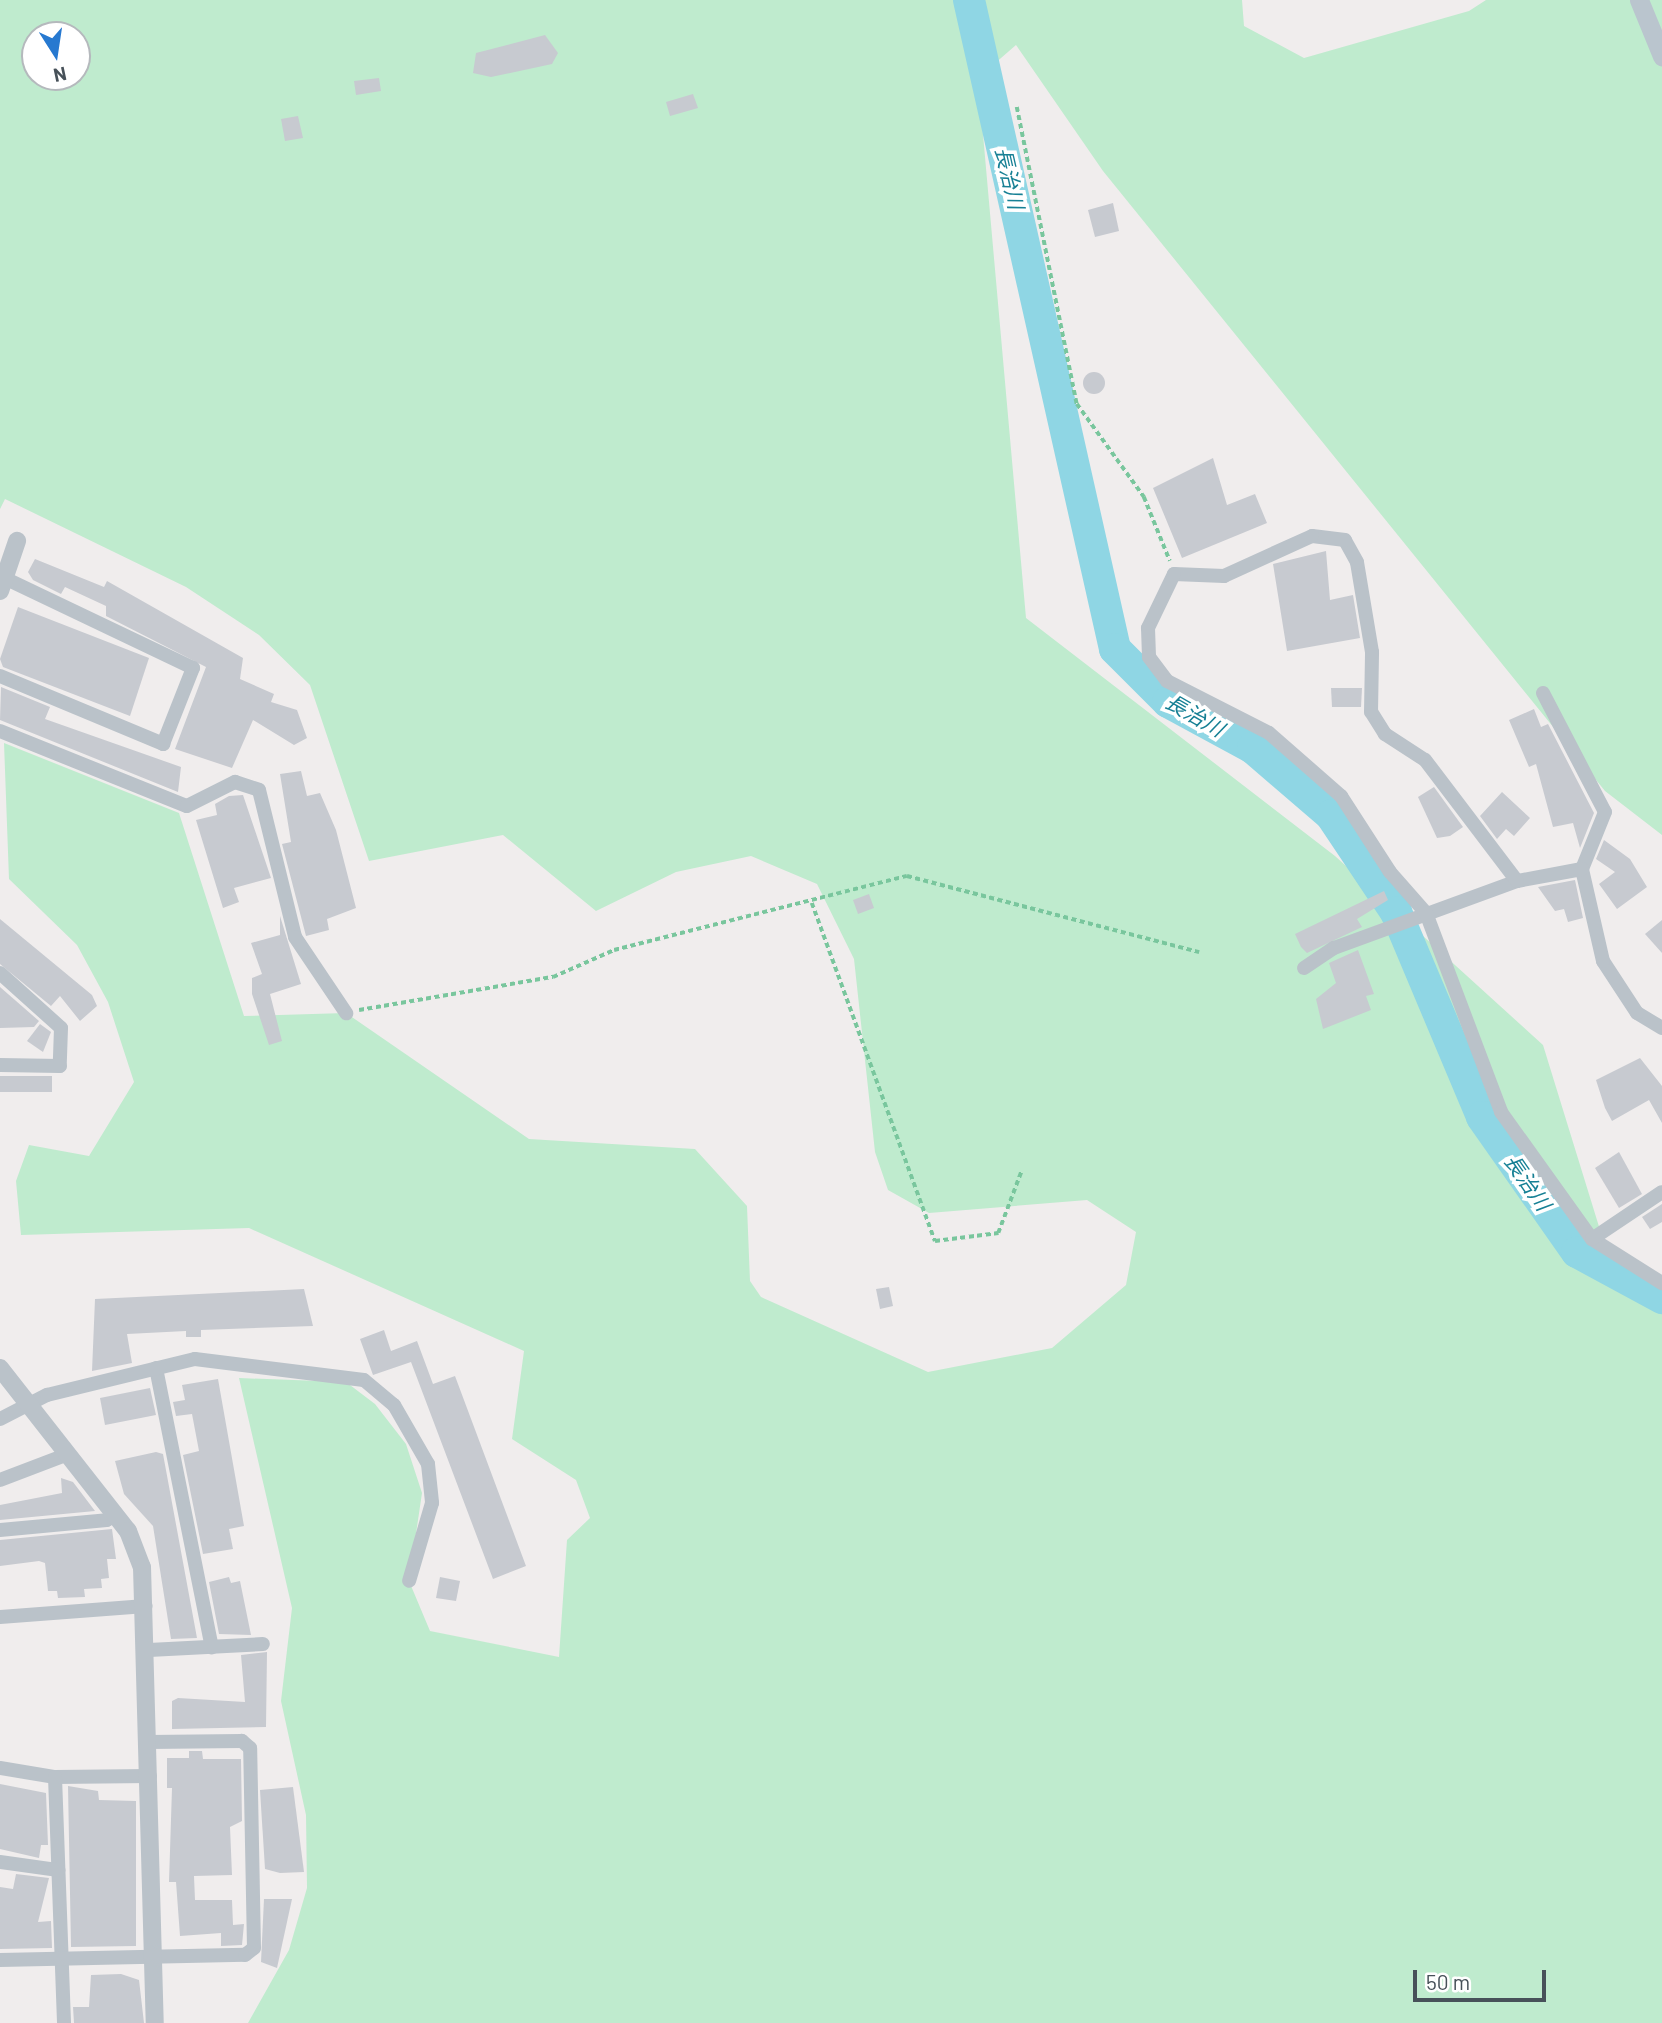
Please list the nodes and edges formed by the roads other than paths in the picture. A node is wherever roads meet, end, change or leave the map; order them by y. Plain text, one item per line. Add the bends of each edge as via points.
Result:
1 (1639, 0) edge
2 (1662, 56) edge
3 (17, 541) dead end
4 (2, 585) edge
5 (0, 676) edge
6 (1543, 693) dead end
7 (0, 731) edge
8 (1582, 869) junction
9 (1517, 881) junction
10 (1426, 913) junction
11 (1304, 968) dead end
12 (0, 973) edge
13 (346, 1013) road end
14 (1662, 1028) edge
15 (0, 1065) edge
16 (1662, 1192) edge
17 (1592, 1239) junction
18 (1662, 1283) edge
19 (0, 1368) edge
20 (156, 1368) junction
21 (30, 1406) junction
22 (0, 1419) edge
23 (68, 1454) junction
24 (0, 1480) edge
25 (115, 1514) junction
26 (0, 1530) edge
27 (409, 1581) dead end
28 (146, 1606) junction
29 (0, 1617) edge
30 (263, 1644) dead end
31 (212, 1647) junction
32 (149, 1650) junction
33 (149, 1742) junction
34 (0, 1768) edge
35 (150, 1776) junction
36 (55, 1777) junction
37 (0, 1862) edge
38 (58, 1870) junction
39 (152, 1956) junction
40 (61, 1958) junction
41 (0, 1960) edge
42 (64, 2023) edge
43 (155, 2023) edge

1 - 2 main road
3 - 4 street
4 - 5 street via 193,668 163,744
6 - 8 street via 1605,812
7 - 13 street via 187,806 235,782 260,790 295,937
8 - 9 street
8 - 14 street via 1603,961 1637,1013
9 - 10 street
9 - 10 street via 1425,760 1385,734 1371,712 1372,652 1357,562 1345,540 1312,536 1224,576 1174,574 1147,628 1149,657 1167,681 1269,733 1308,763 1340,796 1390,872
10 - 11 street via 1334,948
10 - 17 street via 1488,1090
12 - 15 street via 61,1028 60,1066
16 - 17 street
17 - 18 street
19 - 21 street
20 - 21 street via 47,1395
20 - 27 street via 195,1359 325,1370 363,1380 394,1405 428,1464 432,1503
20 - 31 street
21 - 22 street
21 - 23 street
23 - 24 street
23 - 25 street
25 - 26 street via 107,1520
25 - 28 street via 142,1567
28 - 29 street
28 - 32 street
30 - 31 street
31 - 32 street
32 - 33 street
33 - 35 street
33 - 39 street via 242,1741 250,1748 254,1948 245,1955
34 - 36 street
35 - 36 street
35 - 39 street
36 - 38 street
37 - 38 street
38 - 40 street
39 - 40 street
39 - 43 street
40 - 41 street
40 - 42 street

